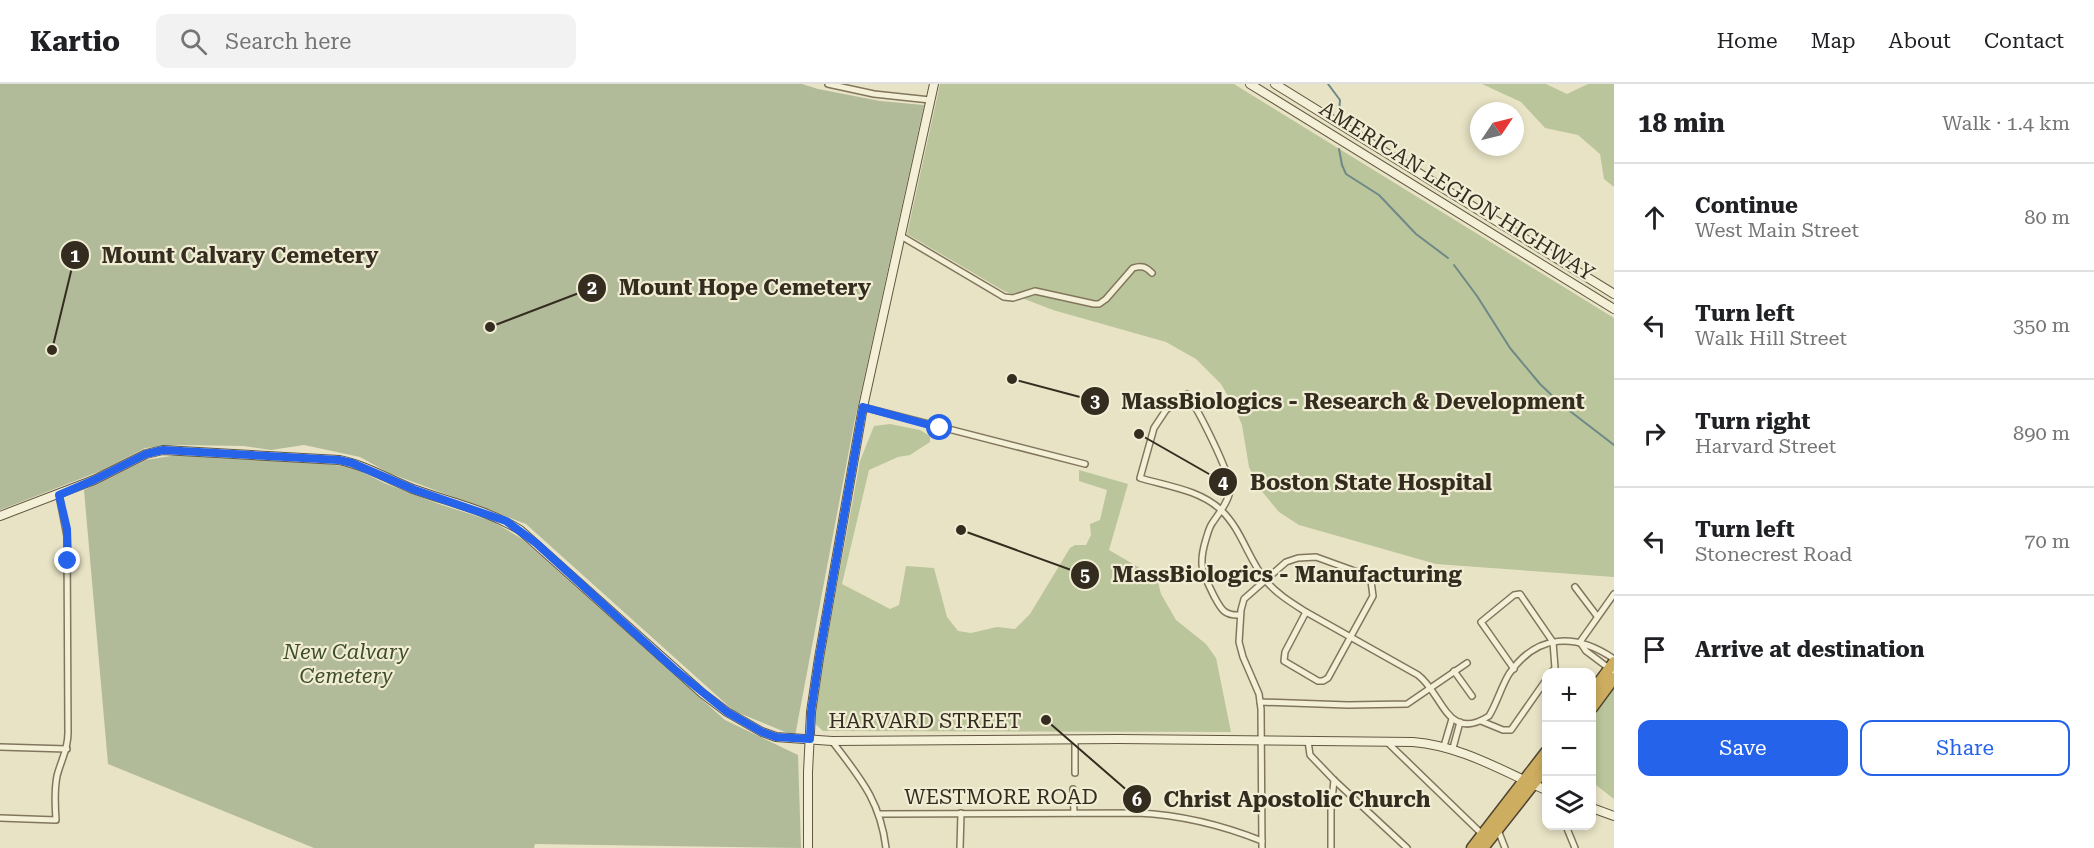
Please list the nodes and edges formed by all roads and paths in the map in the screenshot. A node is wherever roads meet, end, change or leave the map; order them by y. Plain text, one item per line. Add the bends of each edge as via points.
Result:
1 (828, 84) edge
2 (934, 84) edge
3 (1250, 84) edge
4 (1275, 84) edge
5 (930, 100) junction
6 (901, 236) junction
7 (1152, 273) dead end
8 (1614, 294) edge
9 (1614, 309) edge
10 (863, 407) junction
11 (1085, 464) dead end
12 (59, 495) junction
13 (1221, 510) junction
14 (0, 516) edge
15 (1265, 580) junction
16 (1575, 587) dead end
17 (1614, 594) edge
18 (1306, 612) junction
19 (1240, 615) junction
20 (1597, 616) junction
21 (1350, 636) junction
22 (1553, 642) junction
23 (1580, 642) junction
24 (1467, 663) dead end
25 (1555, 668) edge
26 (1613, 668) edge
27 (1514, 669) junction
28 (1454, 671) junction
29 (1431, 686) junction
30 (1542, 686) edge
31 (1596, 687) edge
32 (1472, 696) dead end
33 (1596, 700) edge
34 (1260, 702) junction
35 (1452, 720) junction
36 (1481, 721) junction
37 (1460, 722) junction
38 (810, 739) junction
39 (1075, 739) junction
40 (832, 741) junction
41 (1261, 741) junction
42 (1308, 741) junction
43 (1388, 742) junction
44 (1444, 746) junction
45 (0, 747) edge
46 (1453, 748) junction
47 (67, 749) junction
48 (1542, 759) edge
49 (1542, 771) edge
50 (1075, 773) dead end
51 (1334, 780) junction
52 (1529, 782) junction
53 (1542, 788) edge
54 (1073, 789) dead end
55 (1596, 809) edge
56 (961, 813) junction
57 (1074, 813) junction
58 (880, 814) junction
59 (1614, 816) edge
60 (0, 818) edge
61 (1498, 830) junction
62 (1568, 830) edge
63 (1485, 841) edge
64 (1262, 845) edge
65 (808, 848) edge
66 (886, 848) edge
67 (960, 848) edge
68 (1331, 848) edge
69 (1407, 848) edge
70 (1472, 848) edge
71 (1505, 848) edge
72 (1575, 848) edge

1 - 5 street
2 - 5 main road
3 - 9 main road, AMERICAN LEGION HIGHWAY
4 - 8 main road, AMERICAN LEGION HIGHWAY
5 - 6 main road
6 - 7 street via 1004,297 1035,291 1094,304 1106,299 1133,268 1146,267
6 - 10 main road
10 - 11 street
10 - 38 main road via 819,658
12 - 14 main road, HARVARD STREET
12 - 38 main road, HARVARD STREET via 146,454 163,450 352,463 415,490 506,521 727,712 776,737
12 - 47 street via 68,553
13 - 13 street via 1198,495 1140,478 1154,428 1166,410 1187,394 1202,418 1230,486
13 - 15 street via 1241,535
13 - 19 street via 1210,525 1200,565 1224,613
15 - 18 street
15 - 19 street via 1244,599
15 - 21 street via 1286,562 1298,558 1316,557 1364,574 1371,581 1373,596
16 - 20 street
17 - 20 street
18 - 21 street
18 - 21 street via 1284,661 1318,681 1328,678
19 - 34 street via 1239,642
20 - 23 street
21 - 29 street
22 - 23 street
22 - 25 street
22 - 27 street via 1521,659
22 - 27 street via 1522,596 1514,595 1481,622
23 - 26 street via 1586,651
23 - 26 street via 1592,645
24 - 28 street
26 - 31 highway
26 - 33 highway
27 - 36 street via 1494,709
28 - 29 street
28 - 32 street
29 - 34 street via 1407,704
29 - 35 street
30 - 36 street via 1511,730
34 - 41 street
35 - 37 street
35 - 44 street
36 - 37 street
37 - 46 street
38 - 40 main road, HARVARD STREET
38 - 65 main road
39 - 40 main road, HARVARD STREET
39 - 41 main road, HARVARD STREET
39 - 50 street
40 - 58 street via 866,786
41 - 42 main road, HARVARD STREET
41 - 64 street
42 - 43 main road, HARVARD STREET
42 - 51 street via 1310,755
43 - 44 main road, HARVARD STREET
43 - 63 street
44 - 46 main road, HARVARD STREET
45 - 47 street
46 - 52 main road, HARVARD STREET
47 - 60 street via 57,777 56,820
48 - 52 highway
49 - 52 highway
51 - 68 street
51 - 69 street
52 - 53 main road, HARVARD STREET
52 - 61 highway
52 - 63 highway
54 - 57 street
55 - 59 main road
56 - 57 street, WESTMORE ROAD
56 - 58 street, WESTMORE ROAD
56 - 67 street
57 - 64 street, WESTMORE ROAD via 1168,814 1221,827
58 - 66 street
61 - 63 highway
61 - 71 street
62 - 72 street
63 - 70 highway

